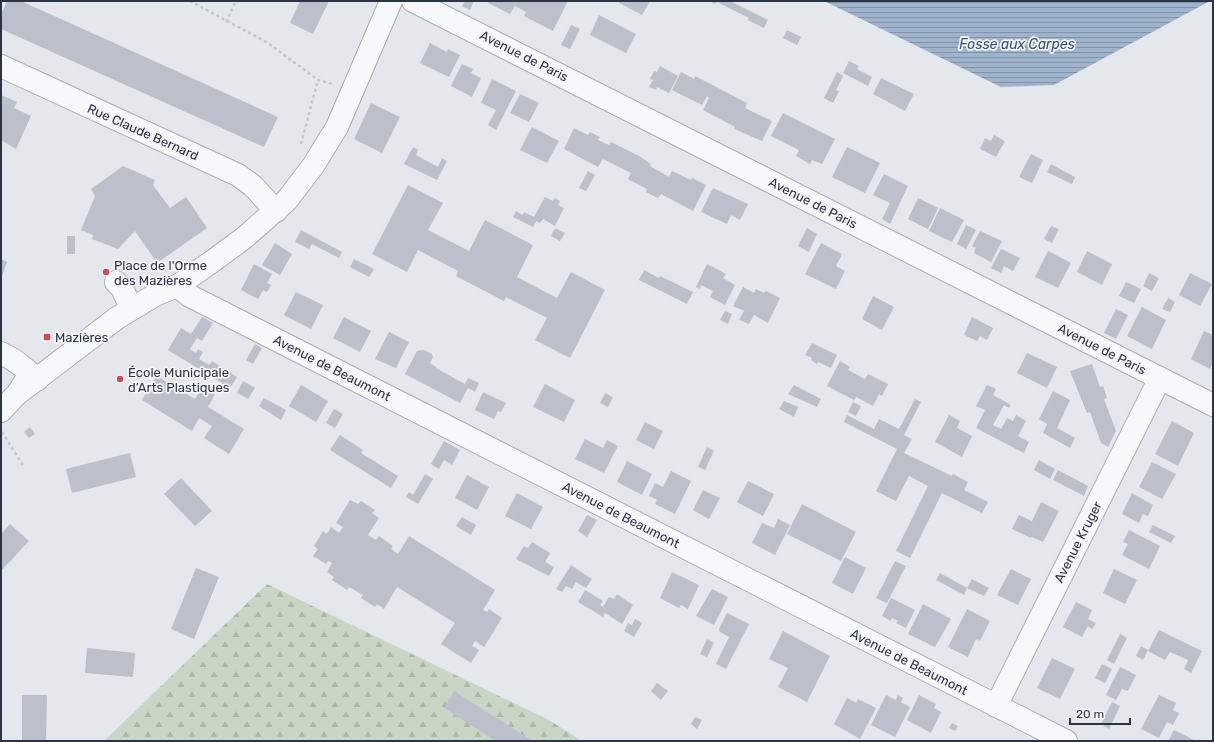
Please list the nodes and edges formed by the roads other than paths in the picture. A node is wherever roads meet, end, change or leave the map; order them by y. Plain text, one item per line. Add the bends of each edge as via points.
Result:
1 (391, 1) edge
2 (412, 1) edge
3 (3, 72) edge
4 (276, 211) junction
5 (177, 286) junction
6 (155, 295) junction
7 (1, 353) edge
8 (34, 377) junction
9 (1160, 378) junction
10 (17, 394) junction
11 (1213, 406) edge
12 (1, 411) edge
13 (996, 706) junction
14 (1066, 741) edge

1 - 4 street via 337,127 322,153
2 - 9 street, Avenue de Paris
3 - 4 street, Rue Claude Bernard via 238,175 253,186
4 - 5 street via 234,246
5 - 6 street
5 - 13 street, Avenue de Beaumont via 190,296
6 - 8 street via 125,296 64,357
6 - 10 street via 144,314 52,384
7 - 8 street via 13,358
8 - 10 street
9 - 11 street, Avenue de Paris
9 - 13 street, Avenue Kruger
10 - 12 street
13 - 14 street, Avenue de Beaumont

